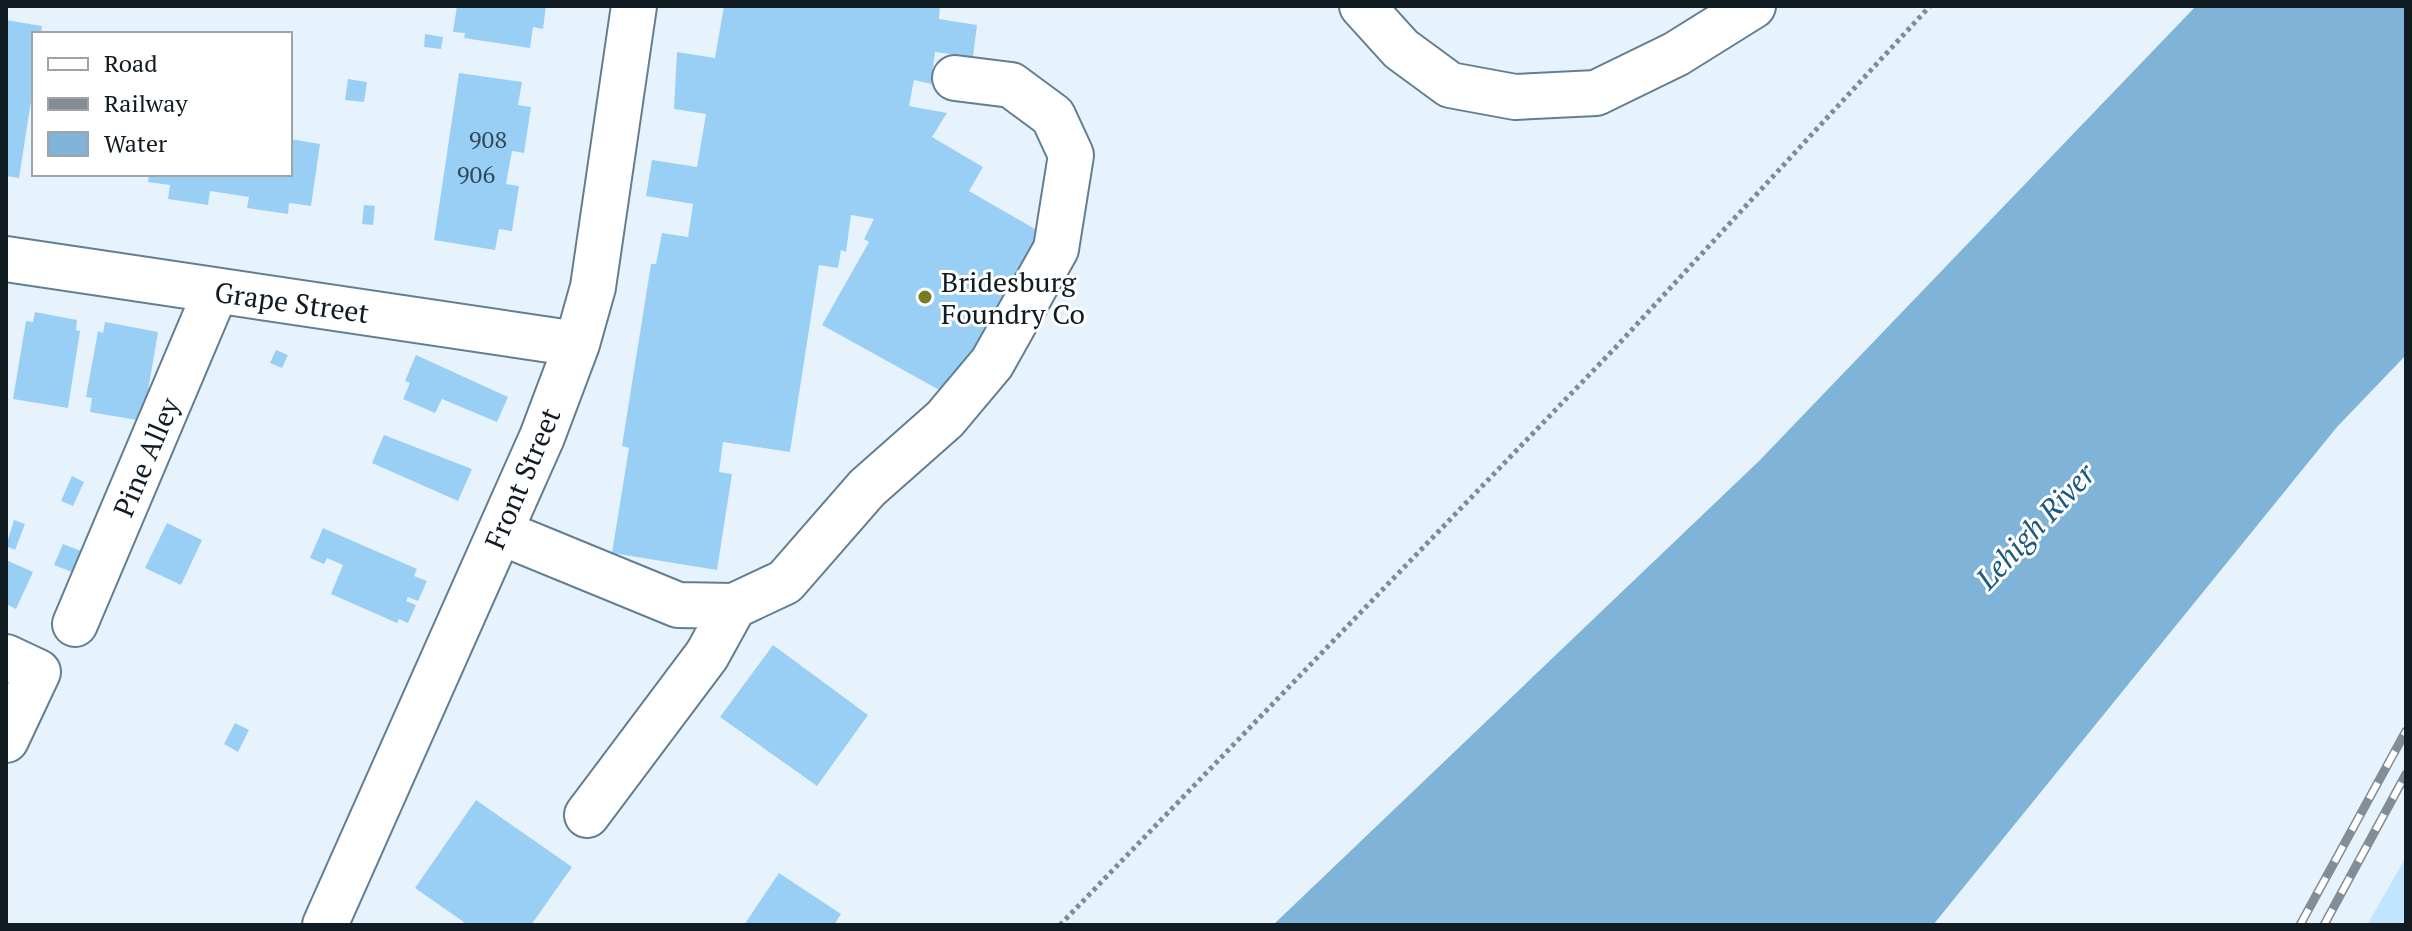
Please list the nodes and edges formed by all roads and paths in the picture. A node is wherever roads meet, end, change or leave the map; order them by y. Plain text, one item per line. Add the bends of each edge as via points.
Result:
1 (634, 6) edge
2 (1362, 6) edge
3 (1753, 6) edge
4 (1930, 6) edge
5 (955, 78) dead end
6 (6, 259) edge
7 (216, 291) junction
8 (577, 344) junction
9 (500, 532) junction
10 (734, 606) junction
11 (75, 624) dead end
12 (6, 657) edge
13 (6, 740) edge
14 (587, 815) dead end
15 (325, 925) edge
16 (1060, 925) edge

1 - 8 street, Front Street via 593,287
2 - 3 street via 1401,49 1450,85 1515,97 1596,93 1676,54
4 - 16 path via 1615,348
5 - 10 street via 1011,85 1053,116 1071,155 1056,249 992,363 945,419 867,488 785,582
6 - 7 street, Grape Street
7 - 8 street, Grape Street
7 - 11 street, Pine Alley
8 - 9 street, Front Street
9 - 10 street via 678,605
9 - 15 street, Front Street
10 - 14 street via 707,655
12 - 13 street via 38,672

